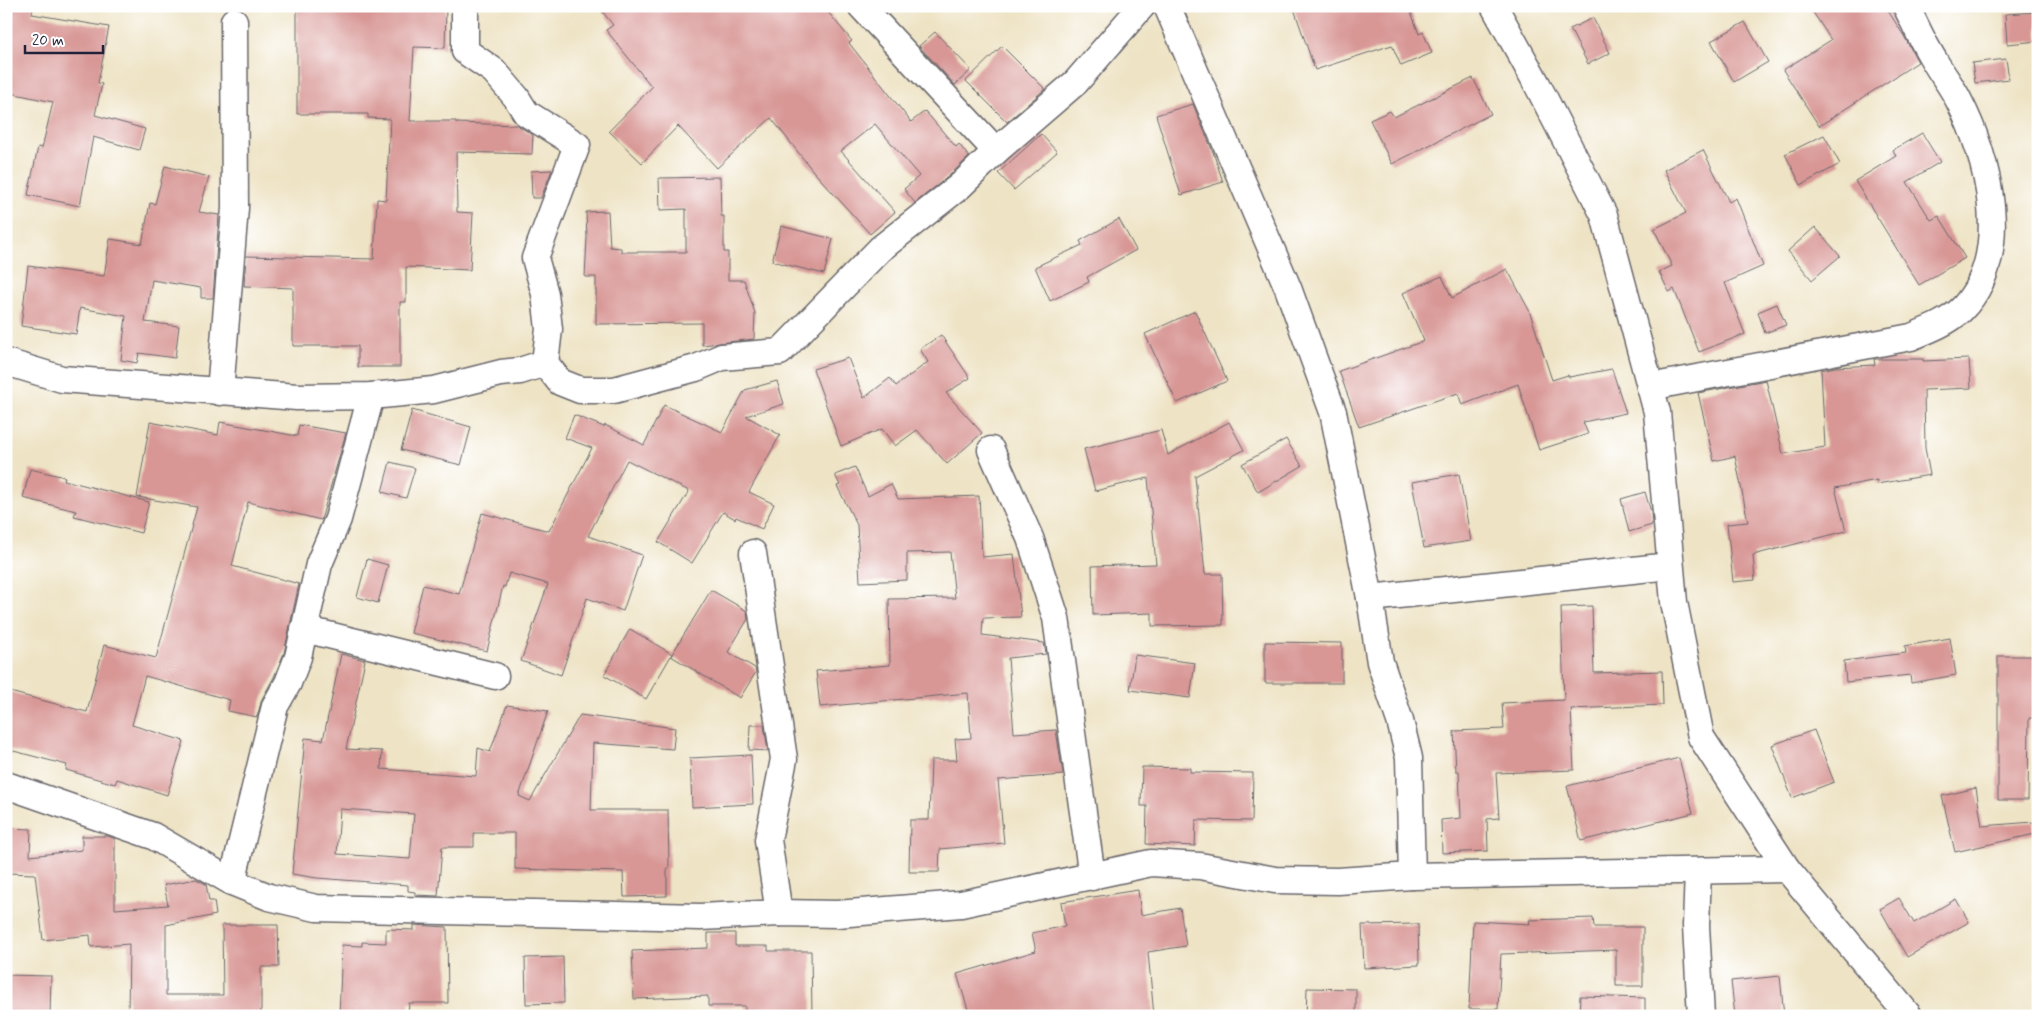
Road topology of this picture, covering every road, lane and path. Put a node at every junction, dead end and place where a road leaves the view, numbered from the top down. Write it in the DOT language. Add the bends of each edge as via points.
graph roads {
  1 [pos="465,6"];
  2 [pos="861,6"];
  3 [pos="1142,6"];
  4 [pos="1167,6"];
  5 [pos="1494,6"];
  6 [pos="1906,6"];
  7 [pos="234,21"];
  8 [pos="996,152"];
  9 [pos="6,362"];
  10 [pos="545,363"];
  11 [pos="1650,387"];
  12 [pos="220,392"];
  13 [pos="371,396"];
  14 [pos="991,450"];
  15 [pos="752,553"];
  16 [pos="1670,566"];
  17 [pos="1370,598"];
  18 [pos="304,629"];
  19 [pos="496,676"];
  20 [pos="6,785"];
  21 [pos="1787,869"];
  22 [pos="1698,870"];
  23 [pos="1412,876"];
  24 [pos="1092,877"];
  25 [pos="232,882"];
  26 [pos="779,913"];
  27 [pos="1701,1016"];
  28 [pos="1909,1016"];
  1 -- 10 [label="street" via="465,51 494,71 526,113 577,145 535,258 545,294 548,329"];
  2 -- 8 [label="street"];
  3 -- 8 [label="street" via="1076,82"];
  4 -- 17 [label="street" via="1288,288 1333,412"];
  5 -- 11 [label="street" via="1604,215"];
  6 -- 11 [label="street" via="1958,99 1985,173 1992,207 1992,234 1988,260 1977,287 1960,310 1934,328 1911,336"];
  7 -- 12 [label="street" via="235,208"];
  8 -- 10 [label="street" via="960,186 880,248 780,352 722,357 696,368 614,390 580,390 560,382"];
  9 -- 12 [label="street" via="62,379"];
  10 -- 13 [label="street" via="434,390"];
  11 -- 16 [label="street" via="1657,412"];
  12 -- 13 [label="street" via="297,397"];
  13 -- 18 [label="street" via="338,519 319,564"];
  14 -- 24 [label="street" via="1030,538 1056,618"];
  15 -- 26 [label="street" via="784,759 768,840"];
  16 -- 17 [label="street"];
  16 -- 21 [label="street" via="1674,602 1702,737"];
  17 -- 23 [label="street" via="1380,662 1409,758"];
  18 -- 19 [label="street"];
  18 -- 25 [label="street" via="298,658 275,706"];
  20 -- 25 [label="street" via="153,836"];
  21 -- 22 [label="street"];
  21 -- 28 [label="street"];
  22 -- 23 [label="street"];
  22 -- 27 [label="street" via="1696,926"];
  23 -- 24 [label="street" via="1338,881 1275,880 1200,866 1151,863"];
  24 -- 26 [label="street" via="961,904 837,914"];
  25 -- 26 [label="street" via="269,897 316,908 700,917"];
}
